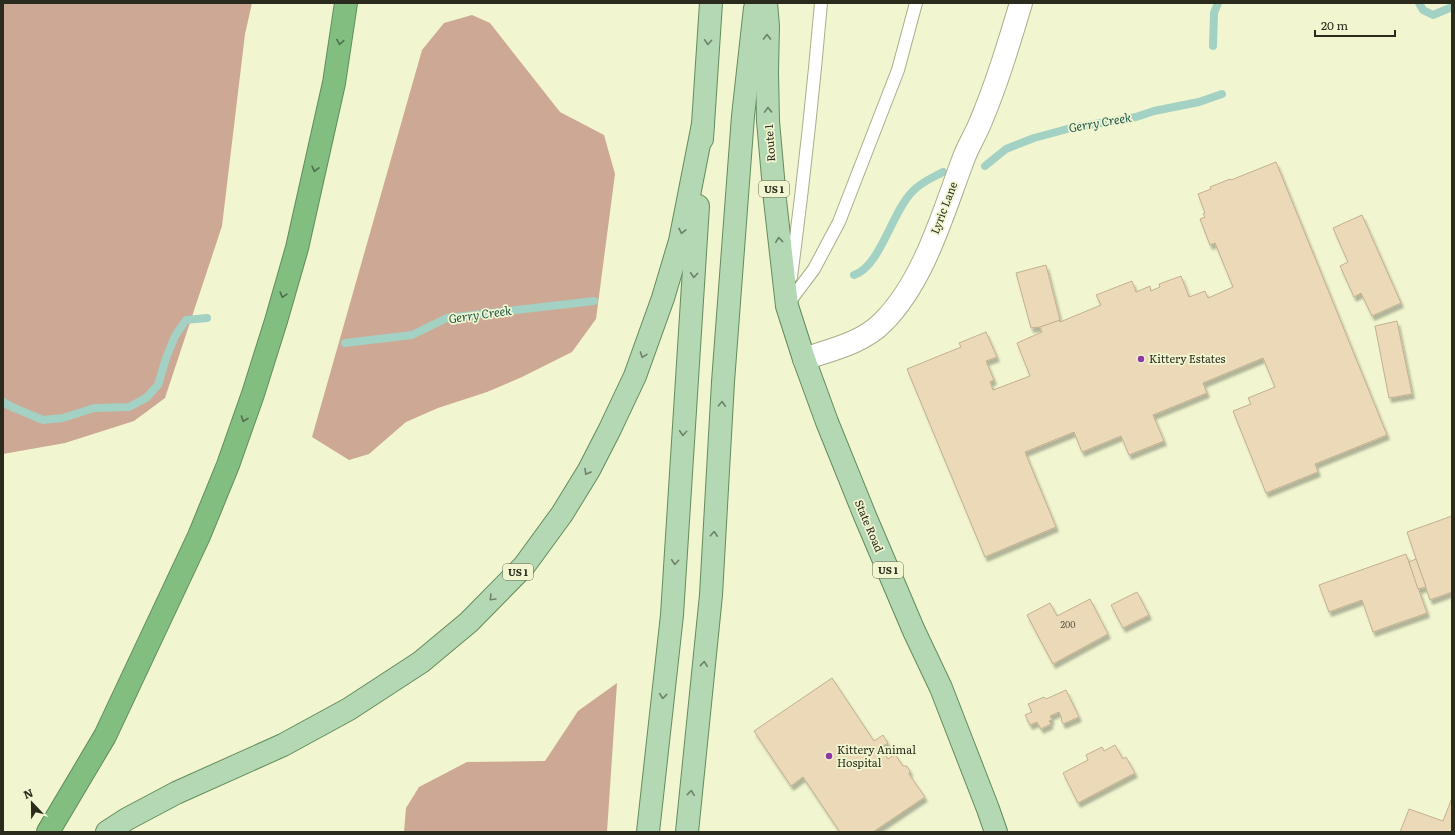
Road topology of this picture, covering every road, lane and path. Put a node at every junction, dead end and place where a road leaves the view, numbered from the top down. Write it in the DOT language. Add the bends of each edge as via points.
graph roads {
  1 [pos="346,3"];
  2 [pos="711,3"];
  3 [pos="755,3"];
  4 [pos="766,3"];
  5 [pos="821,3"];
  6 [pos="916,3"];
  7 [pos="1021,3"];
  8 [pos="703,124"];
  9 [pos="787,306"];
  10 [pos="804,359"];
  11 [pos="48,832"];
  12 [pos="107,832"];
  13 [pos="648,832"];
  14 [pos="687,832"];
  15 [pos="996,832"];
  1 -- 11 [label="highway, one-way" via="334,83 297,248 276,322 238,437 199,536 105,736"];
  2 -- 8 [label="main road, US 1, one-way"];
  14 -- 3 [label="main road, one-way" via="711,595 741,140"];
  9 -- 4 [label="main road, Route 1 / US 1, one-way" via="774,200 768,121"];
  5 -- 9 [label="lane" via="800,209"];
  6 -- 9 [label="lane" via="898,70 839,222 814,269"];
  7 -- 10 [label="street, Lyric Lane" via="982,120 964,157 916,276 899,303 872,332"];
  8 -- 12 [label="main road, US 1, one-way" via="680,241 635,376 589,470 562,514 524,566 469,622 421,662 349,709 283,745 176,793"];
  8 -- 13 [label="main road, one-way" via="672,615"];
  9 -- 10 [label="main road, State Road / US 1"];
  10 -- 15 [label="main road, State Road / US 1" via="865,516 941,688"];
}
